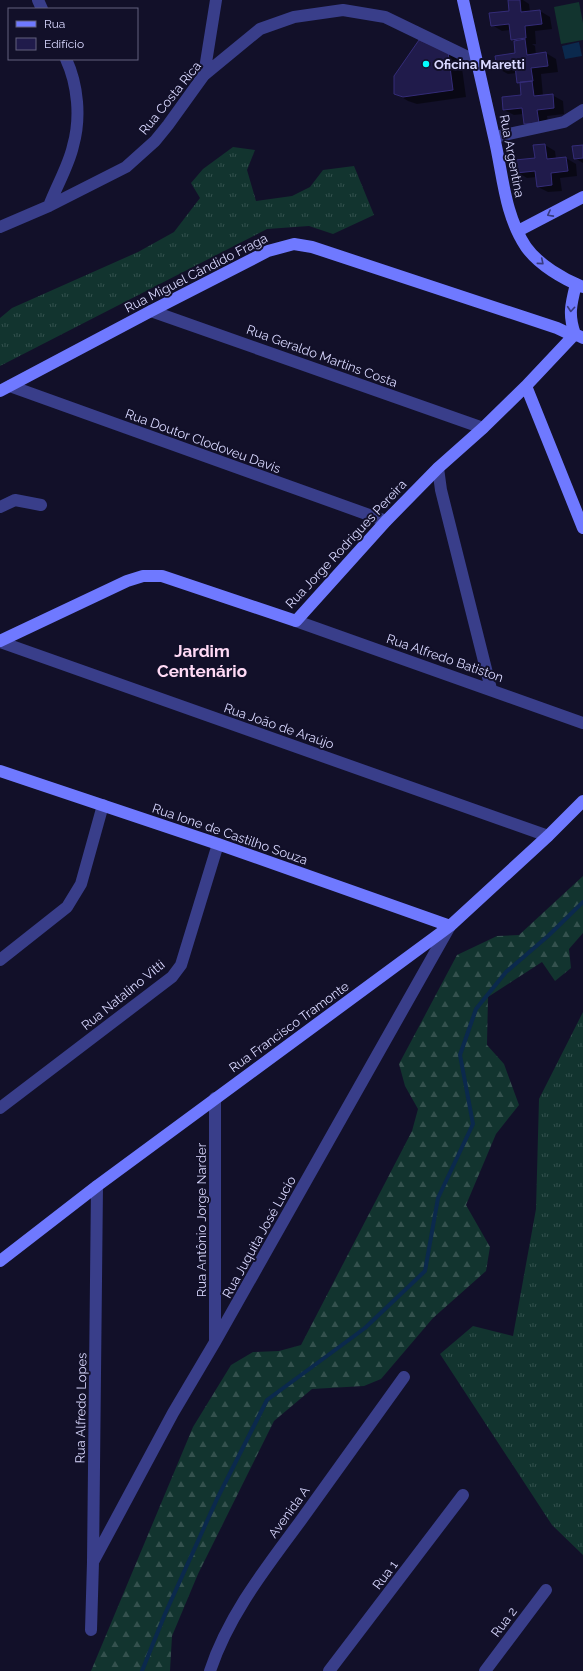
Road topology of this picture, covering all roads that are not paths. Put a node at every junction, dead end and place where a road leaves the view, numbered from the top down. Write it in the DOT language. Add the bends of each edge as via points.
graph roads {
  1 [pos="216,0"];
  2 [pos="463,0"];
  3 [pos="66,60"];
  4 [pos="476,61"];
  5 [pos="204,75"];
  6 [pos="583,110"];
  7 [pos="494,137"];
  8 [pos="583,197"];
  9 [pos="48,206"];
  10 [pos="0,227"];
  11 [pos="518,231"];
  12 [pos="580,285"];
  13 [pos="151,311"];
  14 [pos="577,336"];
  15 [pos="526,386"];
  16 [pos="5,389"];
  17 [pos="483,428"];
  18 [pos="438,468"];
  19 [pos="41,505"];
  20 [pos="0,507"];
  21 [pos="386,521"];
  22 [pos="583,528"];
  23 [pos="296,621"];
  24 [pos="0,641"];
  25 [pos="491,689"];
  26 [pos="583,723"];
  27 [pos="0,770"];
  28 [pos="583,801"];
  29 [pos="104,805"];
  30 [pos="548,836"];
  31 [pos="218,844"];
  32 [pos="450,926"];
  33 [pos="0,960"];
  34 [pos="215,1098"];
  35 [pos="0,1108"];
  36 [pos="97,1186"];
  37 [pos="0,1261"];
  38 [pos="215,1342"];
  39 [pos="404,1377"];
  40 [pos="463,1495"];
  41 [pos="93,1562"];
  42 [pos="546,1590"];
  43 [pos="91,1630"];
  44 [pos="210,1671"];
  45 [pos="329,1671"];
  46 [pos="485,1671"];
  1 -- 5 [label="street"];
  2 -- 4 [label="street, Rua Argentina"];
  3 -- 9 [label="street" via="73,75 78,113 73,146"];
  4 -- 5 [label="street, Rua Costa Rica" via="385,17 343,10 294,17 260,29"];
  4 -- 7 [label="street, Rua Argentina"];
  5 -- 9 [label="street, Rua Costa Rica" via="168,125 126,167"];
  6 -- 7 [label="street" via="564,122"];
  7 -- 11 [label="street, Rua Argentina" via="508,207"];
  8 -- 11 [label="street, one-way"];
  9 -- 10 [label="street, Rua Costa Rica"];
  11 -- 12 [label="street, Rua Argentina, one-way" via="536,258 561,276"];
  12 -- 14 [label="street, one-way" via="570,309 570,321"];
  13 -- 14 [label="street, Rua Miguel Cândido Fraga" via="268,251 286,245 304,245"];
  13 -- 16 [label="street, Rua Miguel Cândido Fraga"];
  13 -- 17 [label="street, Rua Geraldo Martins Costa"];
  14 -- 15 [label="street, Rua Jorge Rodrigues Pereira"];
  15 -- 17 [label="street, Rua Jorge Rodrigues Pereira"];
  15 -- 22 [label="street"];
  16 -- 21 [label="street, Rua Doutor Clodoveu Davis"];
  17 -- 18 [label="street, Rua Jorge Rodrigues Pereira"];
  18 -- 21 [label="street, Rua Jorge Rodrigues Pereira"];
  18 -- 25 [label="street" via="441,490"];
  19 -- 20 [label="street" via="15,500"];
  21 -- 23 [label="street, Rua Jorge Rodrigues Pereira"];
  23 -- 24 [label="street, Rua Jorge Rodrigues Pereira" via="162,576 143,576 127,581"];
  23 -- 25 [label="street, Rua Alfredo Batiston"];
  24 -- 30 [label="street, Rua João de Araújo"];
  25 -- 26 [label="street, Rua Alfredo Batiston"];
  27 -- 29 [label="street, Rua Ione de Castilho Souza"];
  28 -- 30 [label="street, Rua Francisco Tramonte"];
  29 -- 31 [label="street, Rua Ione de Castilho Souza"];
  29 -- 33 [label="street" via="81,884 67,907"];
  30 -- 32 [label="street, Rua Francisco Tramonte"];
  31 -- 32 [label="street, Rua Ione de Castilho Souza"];
  31 -- 35 [label="street, Rua Natalino Vitti" via="181,965 172,977"];
  32 -- 34 [label="street, Rua Francisco Tramonte"];
  32 -- 38 [label="street, Rua Juquita José Lucio"];
  34 -- 36 [label="street, Rua Francisco Tramonte"];
  34 -- 38 [label="street, Rua Antônio Jorge Narder"];
  36 -- 37 [label="street, Rua Francisco Tramonte"];
  36 -- 41 [label="street, Rua Alfredo Lopes"];
  38 -- 41 [label="street, Rua Juquita José Lucio" via="173,1413"];
  39 -- 44 [label="street, Avenida A" via="266,1568 236,1614 216,1653"];
  40 -- 45 [label="street, Rua 1"];
  41 -- 43 [label="street, Rua Alfredo Lopes"];
  42 -- 46 [label="street, Rua 2"];
}
